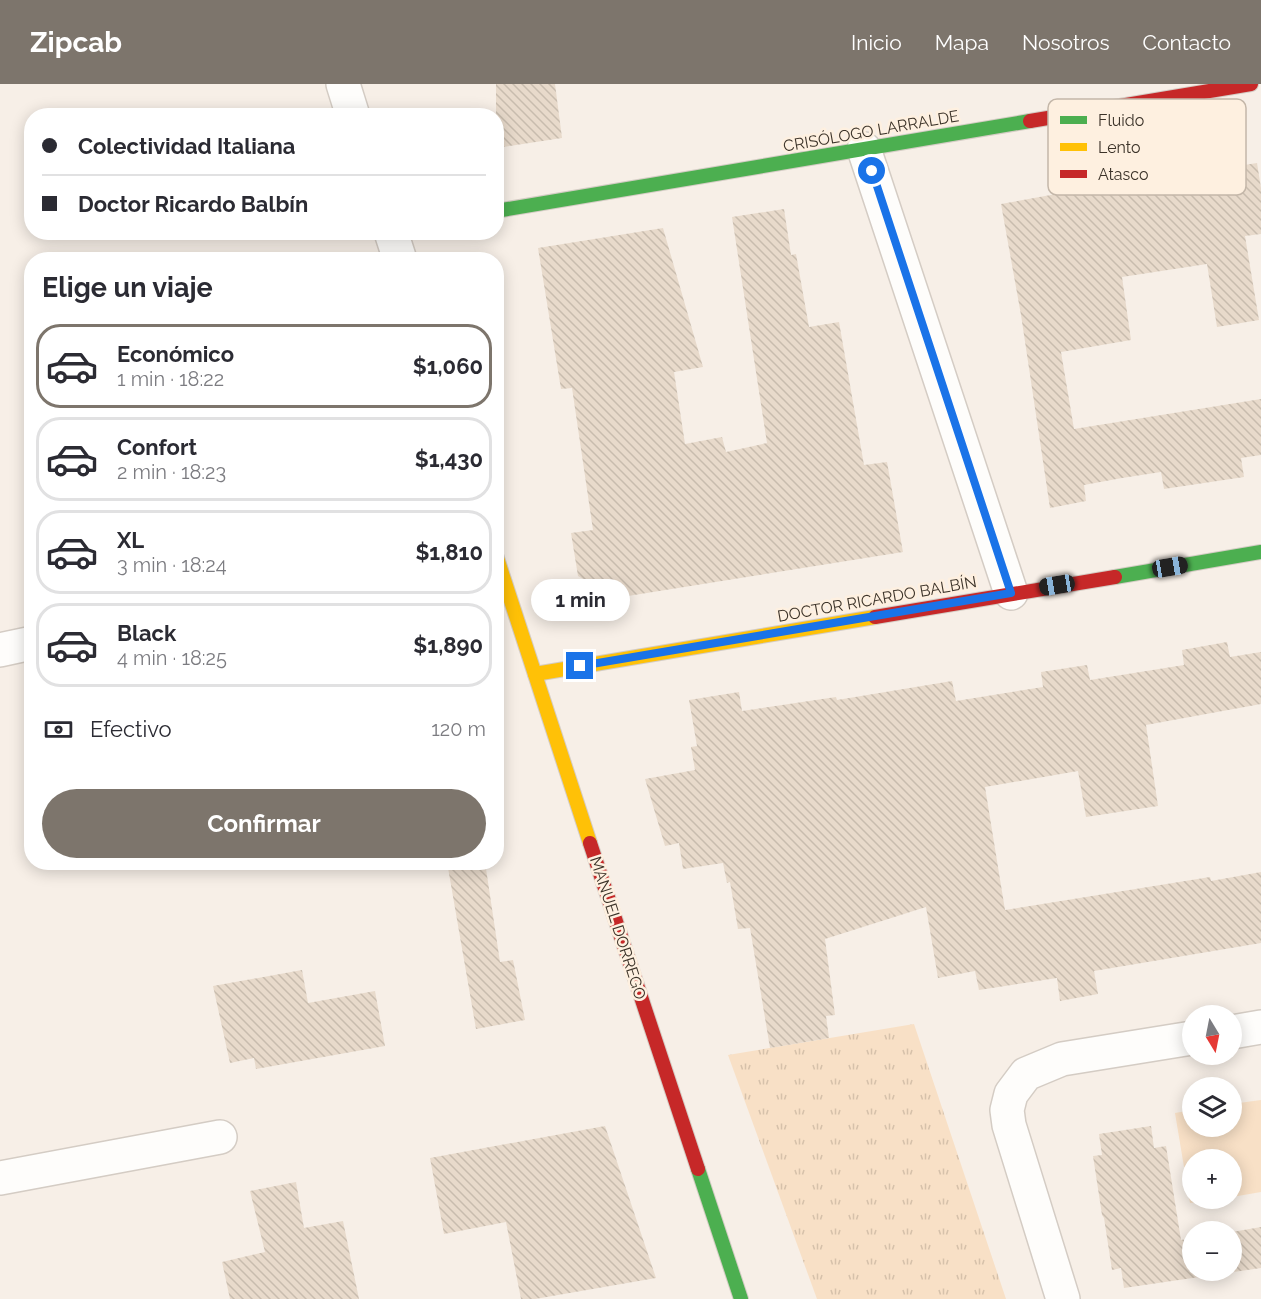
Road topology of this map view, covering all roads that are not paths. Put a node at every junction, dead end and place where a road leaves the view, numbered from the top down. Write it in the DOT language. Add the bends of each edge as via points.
graph roads {
  1 [pos="343,84"];
  2 [pos="1251,84"];
  3 [pos="1162,99"];
  4 [pos="350,108"];
  5 [pos="1048,118"];
  6 [pos="864,149"];
  7 [pos="504,210"];
  8 [pos="1261,552"];
  9 [pos="504,579"];
  10 [pos="1011,593"];
  11 [pos="24,645"];
  12 [pos="0,650"];
  13 [pos="535,674"];
  14 [pos="1261,1027"];
  15 [pos="1242,1030"];
  16 [pos="1182,1040"];
  17 [pos="220,1137"];
  18 [pos="0,1178"];
  19 [pos="741,1299"];
  20 [pos="1063,1299"];
  1 -- 4 [label="street"];
  2 -- 3 [label="street, CRISÓLOGO LARRALDE"];
  5 -- 6 [label="street, CRISÓLOGO LARRALDE"];
  6 -- 7 [label="street, CRISÓLOGO LARRALDE"];
  6 -- 10 [label="street"];
  8 -- 10 [label="street, DOCTOR RICARDO BALBÍN"];
  9 -- 13 [label="street, MANUEL DORREGO"];
  10 -- 13 [label="street, DOCTOR RICARDO BALBÍN"];
  11 -- 12 [label="street"];
  13 -- 19 [label="street, MANUEL DORREGO"];
  14 -- 15 [label="street"];
  16 -- 20 [label="street" via="1062,1059 1026,1074 1011,1094 1009,1125"];
  17 -- 18 [label="street"];
}
